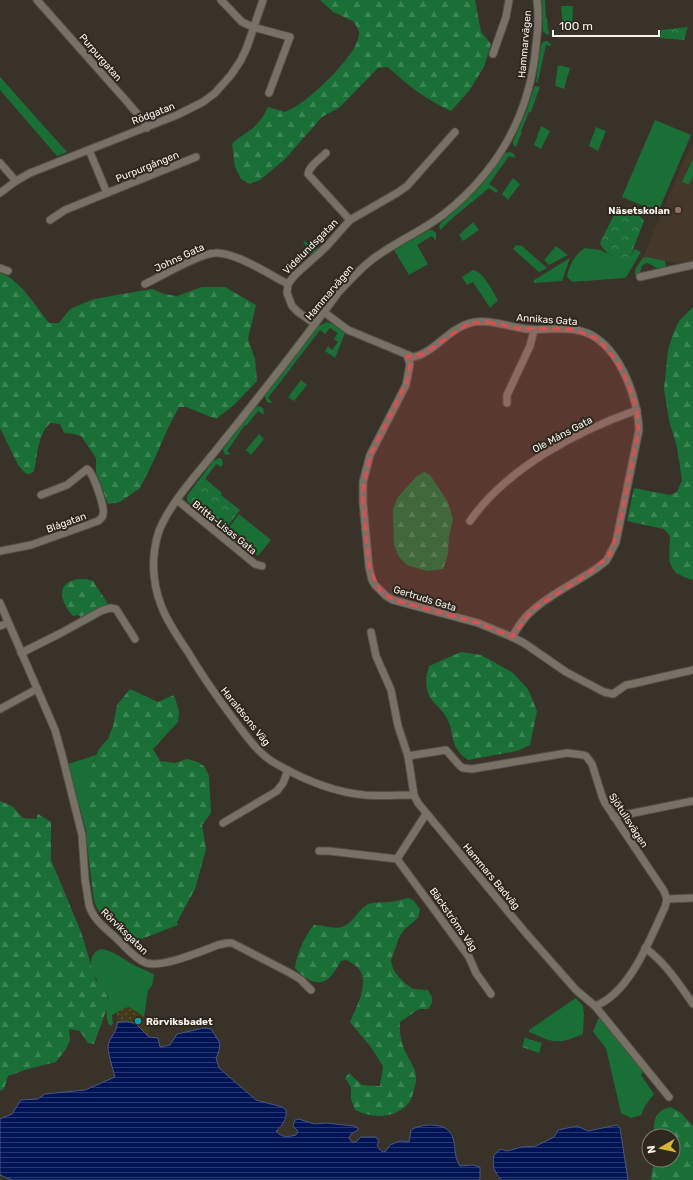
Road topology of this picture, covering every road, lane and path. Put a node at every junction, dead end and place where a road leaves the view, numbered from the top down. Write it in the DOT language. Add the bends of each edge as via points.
graph roads {
  1 [pos="37,0"];
  2 [pos="221,0"];
  3 [pos="263,0"];
  4 [pos="509,0"];
  5 [pos="537,0"];
  6 [pos="253,27"];
  7 [pos="493,54"];
  8 [pos="269,94"];
  9 [pos="147,128"];
  10 [pos="455,132"];
  11 [pos="89,150"];
  12 [pos="326,153"];
  13 [pos="196,157"];
  14 [pos="0,163"];
  15 [pos="16,181"];
  16 [pos="0,193"];
  17 [pos="107,193"];
  18 [pos="50,220"];
  19 [pos="350,220"];
  20 [pos="693,265"];
  21 [pos="0,268"];
  22 [pos="8,271"];
  23 [pos="640,277"];
  24 [pos="145,284"];
  25 [pos="288,284"];
  26 [pos="324,312"];
  27 [pos="315,324"];
  28 [pos="534,330"];
  29 [pos="407,356"];
  30 [pos="507,403"];
  31 [pos="637,410"];
  32 [pos="41,495"];
  33 [pos="177,500"];
  34 [pos="470,521"];
  35 [pos="156,547"];
  36 [pos="0,551"];
  37 [pos="262,566"];
  38 [pos="0,603"];
  39 [pos="8,623"];
  40 [pos="0,626"];
  41 [pos="372,632"];
  42 [pos="512,637"];
  43 [pos="135,639"];
  44 [pos="21,653"];
  45 [pos="693,670"];
  46 [pos="37,689"];
  47 [pos="0,709"];
  48 [pos="408,756"];
  49 [pos="288,770"];
  50 [pos="414,795"];
  51 [pos="693,801"];
  52 [pos="426,814"];
  53 [pos="614,817"];
  54 [pos="223,823"];
  55 [pos="319,852"];
  56 [pos="397,859"];
  57 [pos="693,898"];
  58 [pos="667,899"];
  59 [pos="645,948"];
  60 [pos="311,990"];
  61 [pos="491,994"];
  62 [pos="693,1004"];
  63 [pos="595,1006"];
  64 [pos="669,1097"];
  1 -- 9 [label="street, Purpurgatan"];
  2 -- 6 [label="street" via="242,22"];
  3 -- 6 [label="street, Rödgatan"];
  4 -- 7 [label="street"];
  5 -- 26 [label="street, Hammarvägen" via="537,36 531,83 516,126 506,144 489,168 445,214 396,243 363,267"];
  6 -- 8 [label="street" via="290,37"];
  6 -- 9 [label="street, Rödgatan" via="241,60 215,93 188,110"];
  9 -- 11 [label="street, Rödgatan"];
  10 -- 19 [label="street, Videlundsgatan" via="408,186"];
  11 -- 15 [label="street, Rödgatan"];
  11 -- 17 [label="street, Purpurgången"];
  12 -- 19 [label="street, Videlundsgatan" via="308,174"];
  13 -- 17 [label="street, Purpurgången"];
  14 -- 15 [label="street"];
  15 -- 16 [label="street, Rödgatan"];
  17 -- 18 [label="street, Purpurgången" via="65,210"];
  19 -- 25 [label="street, Videlundsgatan"];
  20 -- 23 [label="street"];
  21 -- 22 [label="street"];
  24 -- 25 [label="street, Johns Gata" via="200,257 216,252 229,254"];
  25 -- 27 [label="street, Videlundsgatan" via="287,293 292,306"];
  26 -- 27 [label="street, Hammarvägen"];
  26 -- 29 [label="street" via="348,330"];
  27 -- 33 [label="street, Hammarvägen"];
  28 -- 29 [label="street, Annikas Gata" via="488,322 469,323 423,354"];
  28 -- 30 [label="street" via="530,346 507,395"];
  28 -- 31 [label="street, Annikas Gata" via="572,329 598,339 619,365 630,387"];
  29 -- 42 [label="street, Gertruds Gata" via="410,364 406,385 370,455 363,482 363,510 372,579 380,590 393,600 478,623"];
  31 -- 34 [label="street, Ole Måns Gata" via="586,432 537,458 486,500"];
  31 -- 42 [label="street, Annikas Gata" via="638,440 613,550 598,568 533,609"];
  32 -- 36 [label="street, Blågatan" via="67,485 87,469 93,476 103,515 98,521 31,545"];
  33 -- 35 [label="street, Hammarvägen" via="163,522"];
  33 -- 37 [label="street, Britta-Lisas Gata" via="255,564"];
  35 -- 49 [label="street, Haraldsons Väg" via="155,582 161,606 169,622 210,687 247,736 266,756"];
  38 -- 39 [label="street, Rörviksgatan"];
  39 -- 40 [label="street"];
  39 -- 44 [label="street, Rörviksgatan"];
  41 -- 48 [label="street, Hammars Badväg" via="376,656 391,690 398,726"];
  42 -- 45 [label="street, Gertruds Gata" via="566,672 609,694 626,685"];
  43 -- 44 [label="street" via="116,609 110,608"];
  44 -- 46 [label="street, Rörviksgatan"];
  46 -- 47 [label="street"];
  46 -- 60 [label="street, Rörviksgatan" via="55,730 62,756 81,831 89,905 98,922 135,956 148,964 160,964 232,943 290,973"];
  48 -- 50 [label="street, Hammars Badväg"];
  48 -- 53 [label="street, Sjötullsvägen" via="446,750 460,766 472,769 567,753 583,755 592,764 602,796"];
  49 -- 50 [label="street, Haraldsons Väg" via="326,786 353,793"];
  49 -- 54 [label="street" via="277,791"];
  50 -- 52 [label="street, Hammars Badväg"];
  51 -- 53 [label="street"];
  52 -- 56 [label="street"];
  52 -- 63 [label="street, Hammars Badväg" via="576,990"];
  53 -- 58 [label="street, Sjötullsvägen"];
  55 -- 56 [label="street"];
  56 -- 61 [label="street, Bäckströms Väg" via="469,956 476,973"];
  57 -- 58 [label="street"];
  58 -- 59 [label="street"];
  59 -- 62 [label="street" via="664,965"];
  59 -- 63 [label="street" via="617,990"];
  63 -- 64 [label="street, Hammars Badväg"];
}
